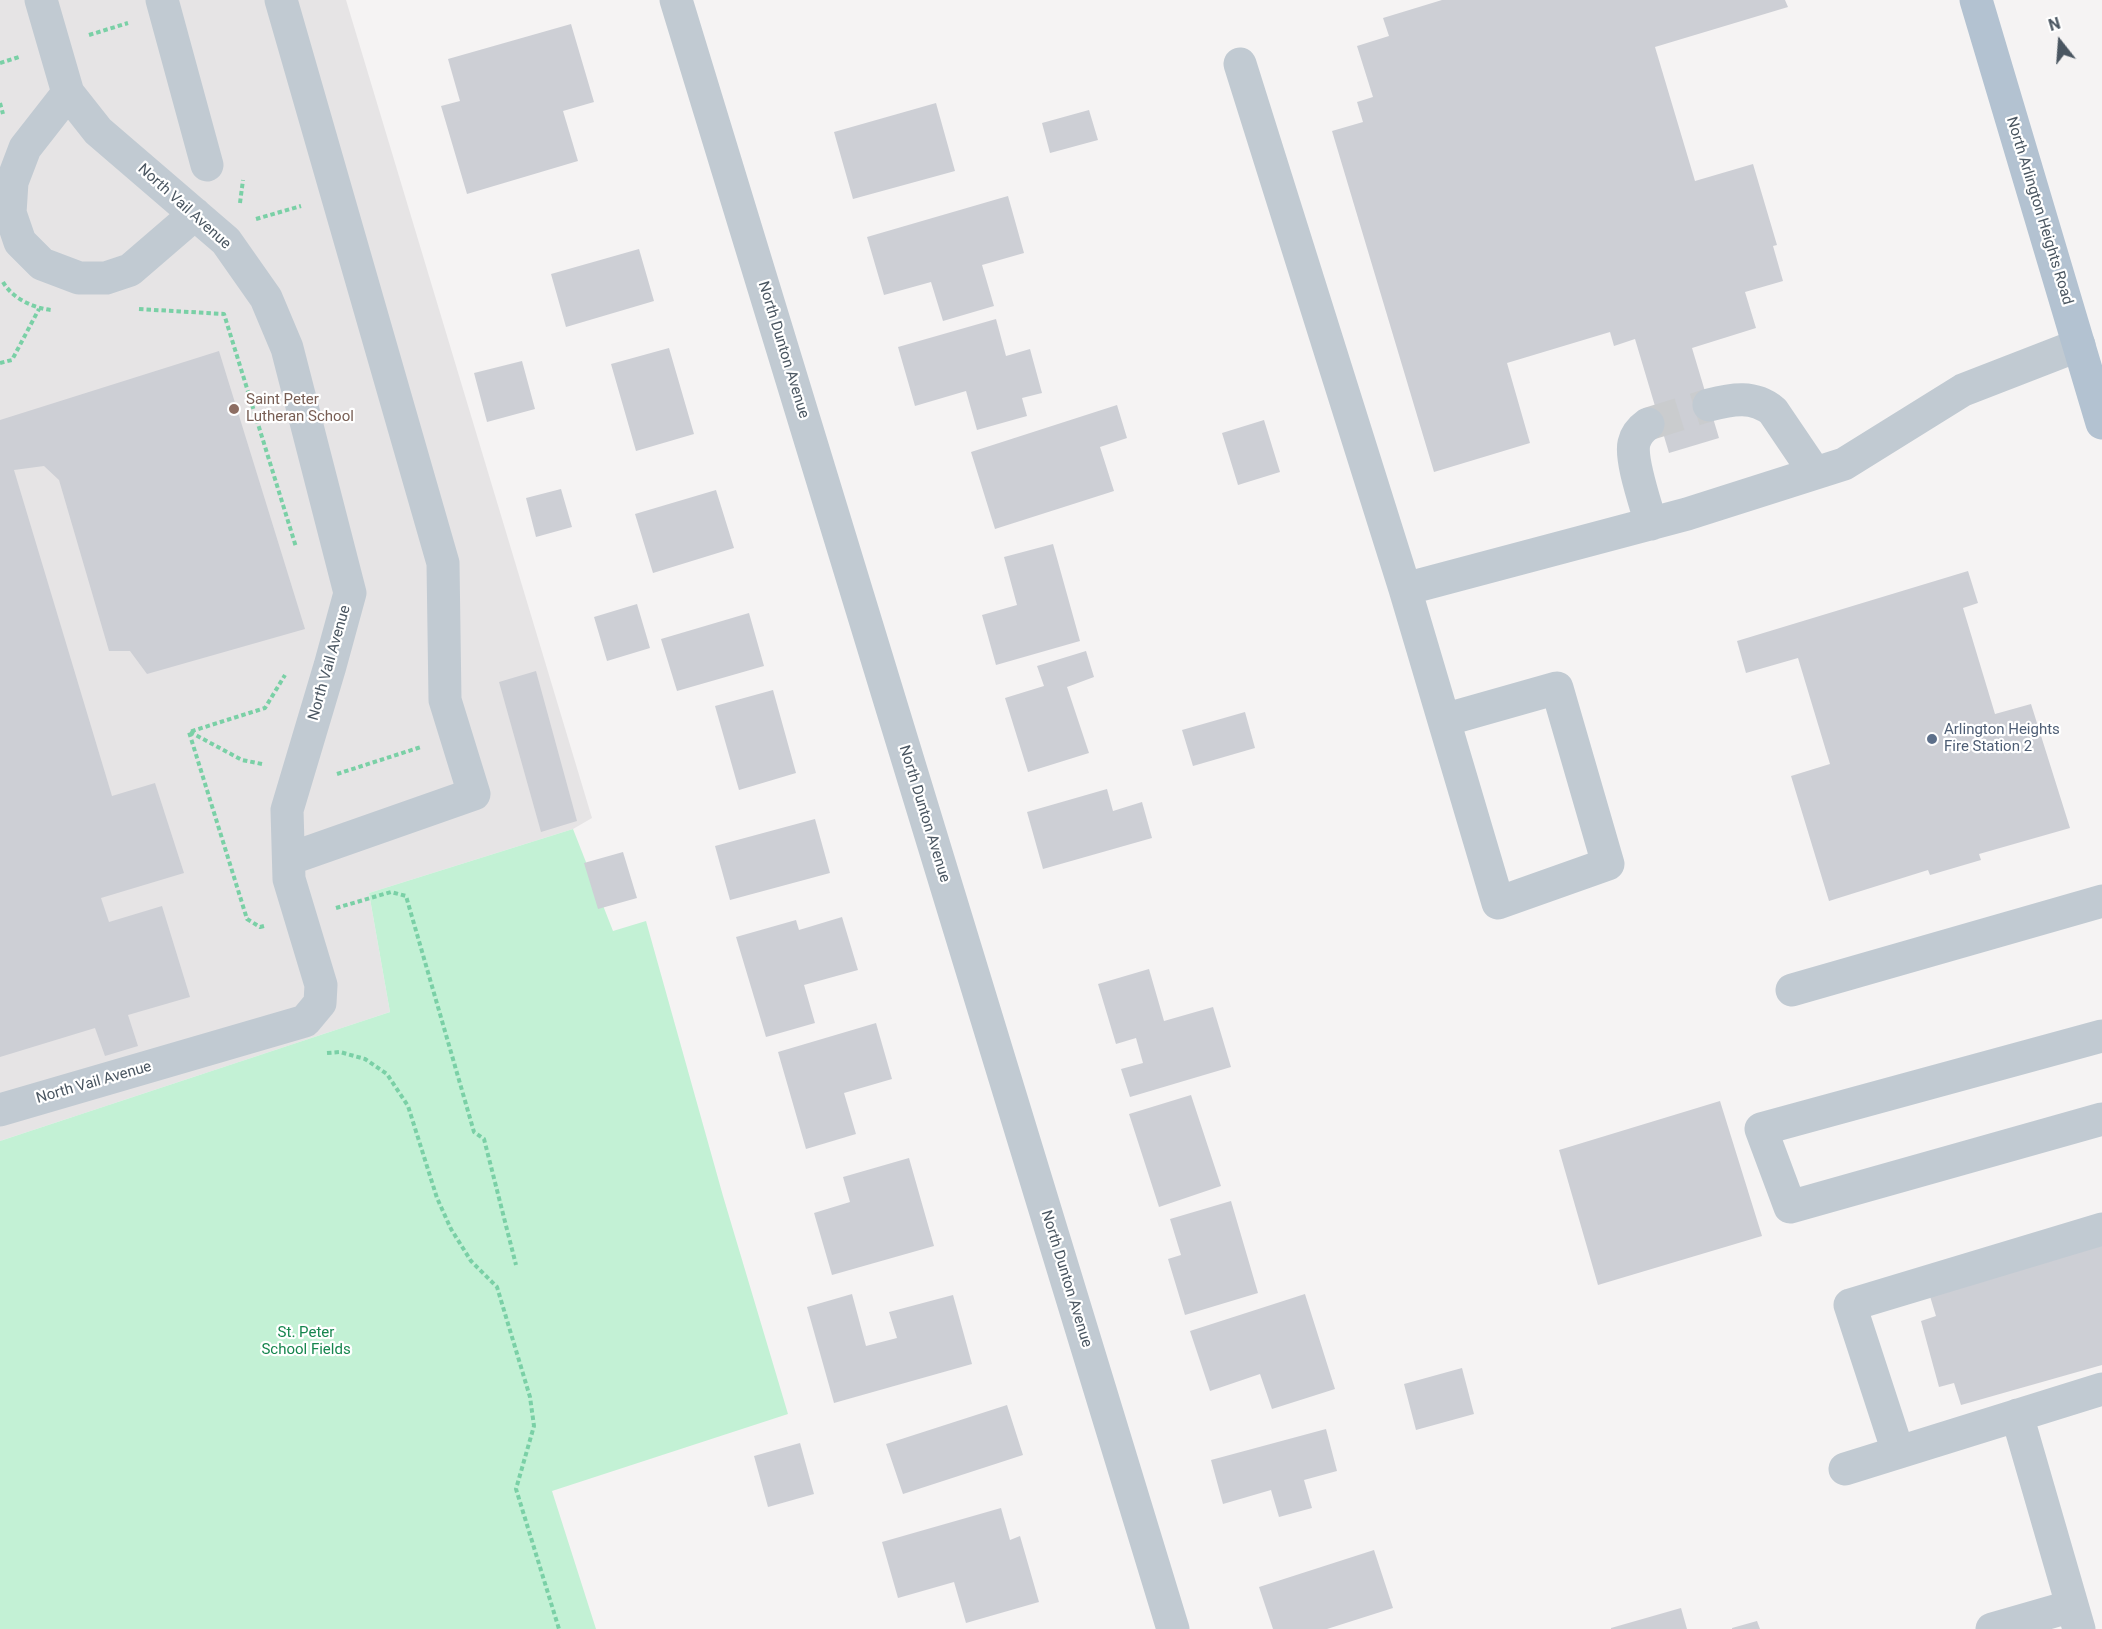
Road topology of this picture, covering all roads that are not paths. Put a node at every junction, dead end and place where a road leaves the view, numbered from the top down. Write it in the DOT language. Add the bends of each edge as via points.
graph roads {
  1 [pos="41,0"];
  2 [pos="162,0"];
  3 [pos="281,0"];
  4 [pos="676,0"];
  5 [pos="1976,0"];
  6 [pos="1240,64"];
  7 [pos="68,93"];
  8 [pos="207,165"];
  9 [pos="195,214"];
  10 [pos="2079,345"];
  11 [pos="1709,405"];
  12 [pos="2102,423"];
  13 [pos="1648,424"];
  14 [pos="1815,474"];
  15 [pos="1651,524"];
  16 [pos="1405,589"];
  17 [pos="1444,720"];
  18 [pos="289,859"];
  19 [pos="2102,901"];
  20 [pos="1792,990"];
  21 [pos="2102,1036"];
  22 [pos="0,1110"];
  23 [pos="2102,1119"];
  24 [pos="2102,1229"];
  25 [pos="2102,1389"];
  26 [pos="2016,1415"];
  27 [pos="1898,1452"];
  28 [pos="1845,1469"];
  29 [pos="2075,1618"];
  30 [pos="1173,1629"];
  31 [pos="1992,1629"];
  1 -- 7 [label="street, North Vail Avenue"];
  2 -- 8 [label="street"];
  3 -- 18 [label="street" via="443,563 445,700 474,794"];
  4 -- 30 [label="street, North Dunton Avenue"];
  5 -- 10 [label="main road, North Arlington Heights Road"];
  6 -- 16 [label="street"];
  7 -- 9 [label="street, North Vail Avenue" via="98,130"];
  7 -- 9 [label="street" via="25,148 12,182 10,213 20,242 42,264 79,278 106,279 130,270"];
  9 -- 18 [label="street, North Vail Avenue" via="226,241 266,298 287,348 350,593 287,810"];
  10 -- 12 [label="main road, North Arlington Heights Road"];
  10 -- 14 [label="street" via="1963,390 1844,464"];
  11 -- 14 [label="street" via="1749,399 1764,403"];
  13 -- 15 [label="street" via="1638,432 1633,445"];
  14 -- 15 [label="street"];
  15 -- 16 [label="street"];
  16 -- 17 [label="street"];
  17 -- 17 [label="street" via="1498,903 1608,864 1557,688"];
  18 -- 22 [label="street, North Vail Avenue" via="289,879 321,986 320,1004 304,1021"];
  19 -- 20 [label="street"];
  21 -- 23 [label="street" via="1761,1129 1790,1207"];
  24 -- 27 [label="street" via="1850,1305"];
  25 -- 26 [label="street"];
  26 -- 27 [label="street"];
  26 -- 29 [label="street"];
  27 -- 28 [label="street"];
  29 -- 31 [label="street"];
}
